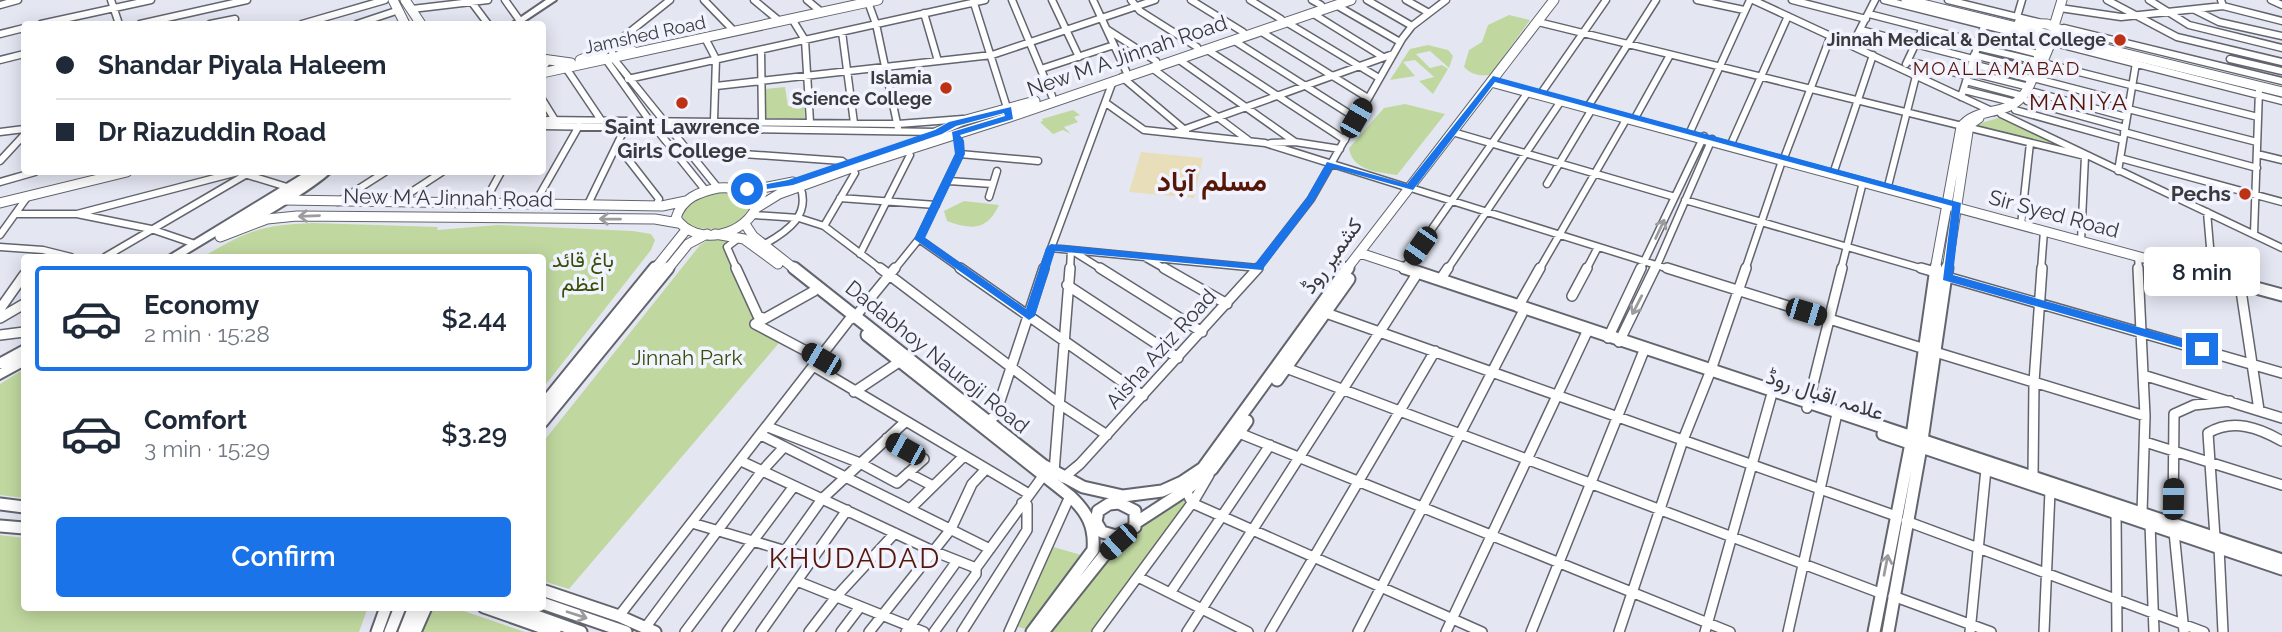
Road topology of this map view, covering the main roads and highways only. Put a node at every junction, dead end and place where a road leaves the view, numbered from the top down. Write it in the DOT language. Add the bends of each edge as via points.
graph roads {
  1 [pos="393,0"];
  2 [pos="405,0"];
  3 [pos="552,0"];
  4 [pos="559,0"];
  5 [pos="878,0"];
  6 [pos="1351,0"];
  7 [pos="1556,0"];
  8 [pos="1906,0"];
  9 [pos="1926,0"];
  10 [pos="863,1"];
  11 [pos="1945,1"];
  12 [pos="1336,2"];
  13 [pos="2059,3"];
  14 [pos="1283,20"];
  15 [pos="404,21"];
  16 [pos="419,21"];
  17 [pos="522,21"];
  18 [pos="522,21"];
  19 [pos="2019,23"];
  20 [pos="2051,25"];
  21 [pos="733,30"];
  22 [pos="2078,40"];
  23 [pos="1201,48"];
  24 [pos="610,52"];
  25 [pos="2130,53"];
  26 [pos="546,61"];
  27 [pos="1154,64"];
  28 [pos="567,66"];
  29 [pos="2036,69"];
  30 [pos="546,70"];
  31 [pos="1124,74"];
  32 [pos="1494,81"];
  33 [pos="2282,90"];
  34 [pos="1548,95"];
  35 [pos="1590,107"];
  36 [pos="1009,113"];
  37 [pos="1631,118"];
  38 [pos="1708,139"];
  39 [pos="1783,159"];
  40 [pos="1799,163"];
  41 [pos="849,166"];
  42 [pos="105,175"];
  43 [pos="114,175"];
  44 [pos="308,175"];
  45 [pos="322,175"];
  46 [pos="1876,184"];
  47 [pos="737,188"];
  48 [pos="781,189"];
  49 [pos="1412,189"];
  50 [pos="284,200"];
  51 [pos="686,201"];
  52 [pos="0,202"];
  53 [pos="1952,204"];
  54 [pos="753,215"];
  55 [pos="247,218"];
  56 [pos="267,219"];
  57 [pos="2021,224"];
  58 [pos="682,227"];
  59 [pos="711,234"];
  60 [pos="220,237"];
  61 [pos="2081,240"];
  62 [pos="178,254"];
  63 [pos="193,254"];
  64 [pos="1361,256"];
  65 [pos="1403,270"];
  66 [pos="2213,275"];
  67 [pos="2282,294"];
  68 [pos="1520,310"];
  69 [pos="852,318"];
  70 [pos="1613,340"];
  71 [pos="21,351"];
  72 [pos="21,362"];
  73 [pos="0,364"];
  74 [pos="575,367"];
  75 [pos="1709,373"];
  76 [pos="0,375"];
  77 [pos="546,396"];
  78 [pos="1807,405"];
  79 [pos="546,413"];
  80 [pos="546,414"];
  81 [pos="1917,441"];
  82 [pos="1054,475"];
  83 [pos="1122,500"];
  84 [pos="0,504"];
  85 [pos="21,506"];
  86 [pos="1901,519"];
  87 [pos="1093,523"];
  88 [pos="0,526"];
  89 [pos="1133,527"];
  90 [pos="2174,528"];
  91 [pos="21,529"];
  92 [pos="2217,542"];
  93 [pos="2282,560"];
  94 [pos="2282,569"];
  95 [pos="546,591"];
  96 [pos="546,604"];
  97 [pos="385,611"];
  98 [pos="398,611"];
  99 [pos="412,611"];
  100 [pos="423,611"];
  101 [pos="495,611"];
  102 [pos="522,611"];
  103 [pos="650,630"];
  104 [pos="377,632"];
  105 [pos="390,632"];
  106 [pos="404,632"];
  107 [pos="415,632"];
  108 [pos="555,632"];
  109 [pos="581,632"];
  110 [pos="626,632"];
  111 [pos="1032,632"];
  112 [pos="1043,632"];
  113 [pos="1874,632"];
  114 [pos="1888,632"];
  1 -- 15 [label="main road"];
  2 -- 16 [label="main road"];
  3 -- 17 [label="highway"];
  4 -- 18 [label="highway"];
  5 -- 10 [label="main road, Jamshed Road"];
  6 -- 12 [label="main road, New M A Jinnah Road"];
  7 -- 32 [label="main road, کشمیر روڈ"];
  8 -- 19 [label="main road" via="1985,22"];
  9 -- 11 [label="main road"];
  10 -- 21 [label="main road, Jamshed Road"];
  10 -- 21 [label="main road, Jamshed Road"];
  11 -- 19 [label="main road"];
  12 -- 14 [label="main road, New M A Jinnah Road"];
  12 -- 14 [label="main road, New M A Jinnah Road"];
  13 -- 20 [label="main road"];
  14 -- 23 [label="main road, New M A Jinnah Road"];
  14 -- 23 [label="main road, New M A Jinnah Road"];
  19 -- 20 [label="main road"];
  19 -- 22 [label="main road"];
  19 -- 29 [label="main road"];
  20 -- 22 [label="main road"];
  21 -- 24 [label="main road, Jamshed Road"];
  21 -- 24 [label="main road, Jamshed Road"];
  22 -- 25 [label="main road"];
  22 -- 29 [label="main road"];
  23 -- 27 [label="main road, New M A Jinnah Road"];
  23 -- 27 [label="main road, New M A Jinnah Road"];
  24 -- 28 [label="main road, Jamshed Road"];
  25 -- 33 [label="main road"];
  25 -- 33 [label="main road" via="2259,92"];
  26 -- 28 [label="main road, Jamshed Road"];
  27 -- 31 [label="main road, New M A Jinnah Road"];
  28 -- 30 [label="main road, Jamshed Road"];
  29 -- 53 [label="main road" via="2015,107 1964,128"];
  31 -- 36 [label="main road, New M A Jinnah Road"];
  31 -- 36 [label="main road, New M A Jinnah Road"];
  32 -- 34 [label="main road, Sir Syed Road"];
  32 -- 34 [label="main road, Sir Syed Road"];
  32 -- 49 [label="main road, کشمیر روڈ"];
  32 -- 49 [label="main road, کشمیر روڈ"];
  34 -- 35 [label="main road, Sir Syed Road"];
  34 -- 35 [label="main road, Sir Syed Road"];
  35 -- 37 [label="main road, Sir Syed Road"];
  36 -- 41 [label="main road, New M A Jinnah Road"];
  36 -- 41 [label="main road, New M A Jinnah Road" via="972,118"];
  37 -- 38 [label="main road, Sir Syed Road"];
  37 -- 38 [label="main road, Sir Syed Road"];
  38 -- 39 [label="main road, Sir Syed Road"];
  38 -- 39 [label="main road, Sir Syed Road"];
  39 -- 40 [label="main road, Sir Syed Road"];
  40 -- 46 [label="main road, Sir Syed Road"];
  40 -- 46 [label="main road, Sir Syed Road"];
  41 -- 48 [label="main road, New M A Jinnah Road"];
  41 -- 48 [label="main road, New M A Jinnah Road"];
  42 -- 52 [label="main road"];
  43 -- 52 [label="main road"];
  44 -- 55 [label="highway"];
  45 -- 50 [label="highway"];
  46 -- 53 [label="main road, Sir Syed Road"];
  46 -- 53 [label="main road, Sir Syed Road"];
  47 -- 48 [label="main road, New M A Jinnah Road"];
  47 -- 51 [label="main road, New M A Jinnah Road" via="706,191"];
  47 -- 54 [label="main road, Dadabhoy Nauroji Road" via="753,195"];
  48 -- 54 [label="main road, New M A Jinnah Road"];
  49 -- 64 [label="main road, کشمیر روڈ"];
  50 -- 51 [label="main road, New M A Jinnah Road" via="656,206"];
  50 -- 55 [label="highway"];
  51 -- 58 [label="main road" via="677,212"];
  53 -- 57 [label="main road, Sir Syed Road"];
  53 -- 81 [label="main road"];
  54 -- 59 [label="main road, New M A Jinnah Road"];
  54 -- 69 [label="main road, Dadabhoy Nauroji Road" via="753,236"];
  55 -- 56 [label="main road"];
  55 -- 60 [label="highway"];
  55 -- 62 [label="highway"];
  58 -- 56 [label="main road, New M A Jinnah Road, one-way" via="656,219"];
  56 -- 60 [label="main road, New M A Jinnah Road"];
  57 -- 61 [label="main road, Sir Syed Road"];
  57 -- 61 [label="main road, Sir Syed Road"];
  58 -- 59 [label="main road, New M A Jinnah Road"];
  58 -- 74 [label="main road"];
  59 -- 69 [label="main road, New M A Jinnah Road" via="740,237"];
  59 -- 80 [label="main road" via="688,244"];
  60 -- 63 [label="highway"];
  61 -- 66 [label="main road, Sir Syed Road"];
  61 -- 66 [label="main road, Sir Syed Road"];
  64 -- 65 [label="main road, علامہ اقبال روڈ"];
  64 -- 83 [label="main road, کشمیر روڈ" via="1203,468 1171,488"];
  64 -- 89 [label="main road, کشمیر روڈ" via="1326,313 1212,469"];
  65 -- 68 [label="main road, علامہ اقبال روڈ"];
  65 -- 68 [label="main road, علامہ اقبال روڈ"];
  66 -- 67 [label="main road, Sir Syed Road"];
  66 -- 67 [label="main road, Sir Syed Road"];
  68 -- 70 [label="main road, علامہ اقبال روڈ"];
  68 -- 70 [label="main road, علامہ اقبال روڈ"];
  69 -- 82 [label="main road, Dadabhoy Nauroji Road"];
  69 -- 82 [label="main road" via="899,362"];
  70 -- 75 [label="main road, علامہ اقبال روڈ"];
  70 -- 75 [label="main road, علامہ اقبال روڈ"];
  71 -- 73 [label="highway"];
  72 -- 76 [label="highway"];
  74 -- 77 [label="main road"];
  74 -- 79 [label="main road"];
  75 -- 78 [label="main road, علامہ اقبال روڈ"];
  75 -- 78 [label="main road, علامہ اقبال روڈ" via="1771,397"];
  78 -- 81 [label="main road, علامہ اقبال روڈ"];
  78 -- 81 [label="main road, علامہ اقبال روڈ"];
  81 -- 86 [label="main road"];
  81 -- 90 [label="main road, علامہ اقبال روڈ" via="2142,513"];
  81 -- 90 [label="main road, علامہ اقبال روڈ" via="2050,491"];
  82 -- 83 [label="main road, Dadabhoy Nauroji Road"];
  82 -- 87 [label="main road"];
  83 -- 87 [label="main road" via="1103,506"];
  83 -- 89 [label="main road" via="1135,511"];
  84 -- 85 [label="main road"];
  113 -- 86 [label="main road, one-way"];
  86 -- 114 [label="main road"];
  87 -- 89 [label="main road" via="1116,536"];
  87 -- 111 [label="main road" via="1088,557"];
  88 -- 91 [label="main road"];
  89 -- 112 [label="main road, کشمیر روڈ" via="1106,553"];
  90 -- 92 [label="main road, علامہ اقبال روڈ"];
  92 -- 93 [label="main road, علامہ اقبال روڈ"];
  92 -- 94 [label="main road, علامہ اقبال روڈ"];
  95 -- 103 [label="main road"];
  96 -- 110 [label="main road, one-way"];
  97 -- 104 [label="main road"];
  98 -- 105 [label="main road"];
  99 -- 106 [label="main road"];
  100 -- 107 [label="main road"];
  101 -- 108 [label="main road"];
  102 -- 109 [label="main road"];
}
